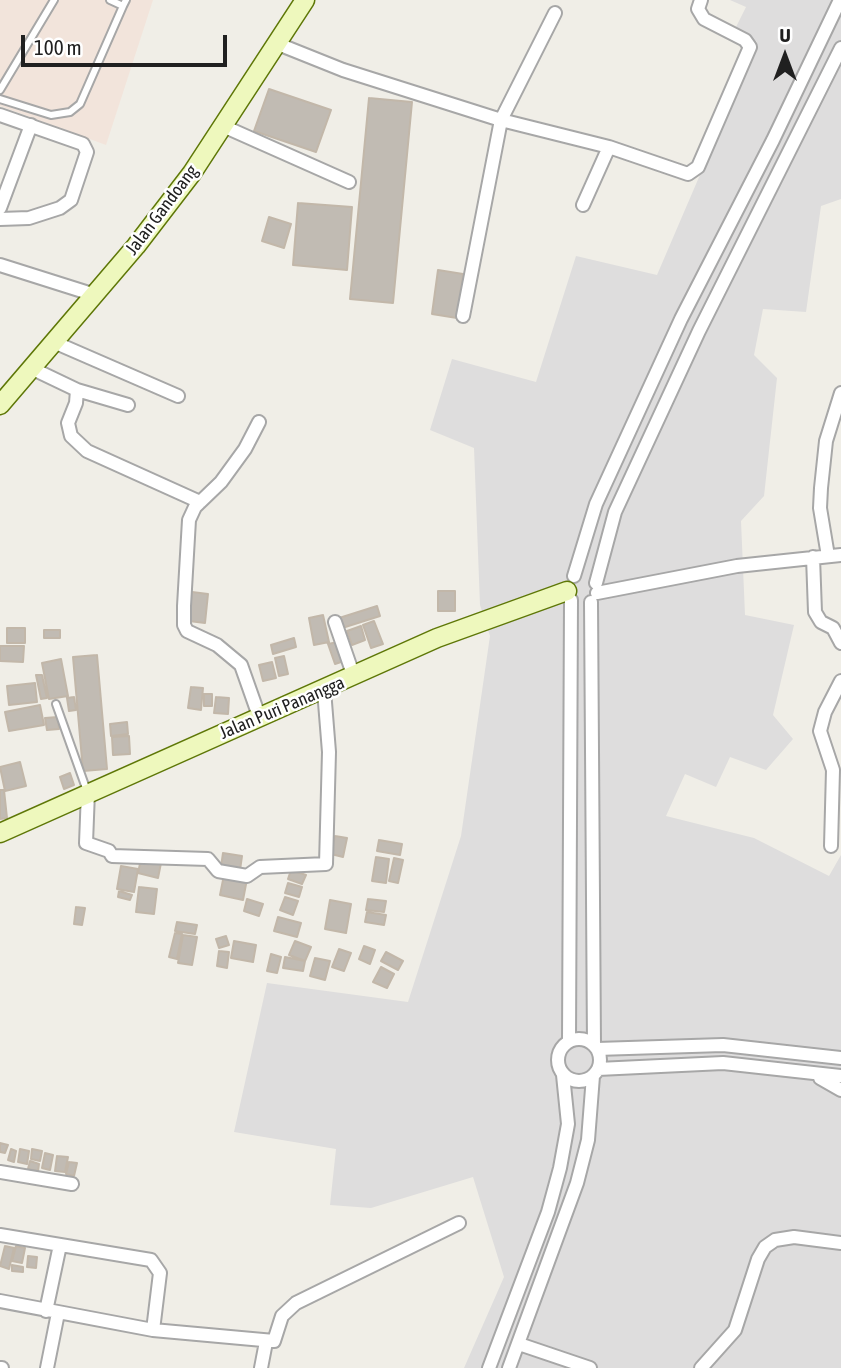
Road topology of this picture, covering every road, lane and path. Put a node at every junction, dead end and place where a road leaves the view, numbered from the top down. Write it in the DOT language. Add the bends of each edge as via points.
graph roads {
  1 [pos="54,0"];
  2 [pos="110,0"];
  3 [pos="305,0"];
  4 [pos="701,0"];
  5 [pos="840,0"];
  6 [pos="124,3"];
  7 [pos="555,13"];
  8 [pos="278,44"];
  9 [pos="841,48"];
  10 [pos="0,90"];
  11 [pos="0,99"];
  12 [pos="0,115"];
  13 [pos="501,120"];
  14 [pos="31,125"];
  15 [pos="223,126"];
  16 [pos="773,140"];
  17 [pos="610,147"];
  18 [pos="789,148"];
  19 [pos="349,182"];
  20 [pos="583,205"];
  21 [pos="0,208"];
  22 [pos="0,219"];
  23 [pos="0,265"];
  24 [pos="94,295"];
  25 [pos="463,316"];
  26 [pos="681,319"];
  27 [pos="699,331"];
  28 [pos="56,343"];
  29 [pos="32,368"];
  30 [pos="77,390"];
  31 [pos="841,393"];
  32 [pos="178,396"];
  33 [pos="0,405"];
  34 [pos="128,405"];
  35 [pos="259,422"];
  36 [pos="200,502"];
  37 [pos="834,555"];
  38 [pos="813,557"];
  39 [pos="571,589"];
  40 [pos="594,592"];
  41 [pos="335,622"];
  42 [pos="841,643"];
  43 [pos="354,677"];
  44 [pos="841,681"];
  45 [pos="324,690"];
  46 [pos="56,704"];
  47 [pos="259,716"];
  48 [pos="88,792"];
  49 [pos="0,833"];
  50 [pos="831,846"];
  51 [pos="569,1041"];
  52 [pos="596,1047"];
  53 [pos="809,1054"];
  54 [pos="841,1058"];
  55 [pos="596,1072"];
  56 [pos="807,1072"];
  57 [pos="563,1075"];
  58 [pos="841,1076"];
  59 [pos="841,1090"];
  60 [pos="0,1171"];
  61 [pos="72,1184"];
  62 [pos="459,1223"];
  63 [pos="0,1236"];
  64 [pos="841,1243"];
  65 [pos="60,1245"];
  66 [pos="0,1301"];
  67 [pos="52,1312"];
  68 [pos="153,1330"];
  69 [pos="267,1342"];
  70 [pos="519,1344"];
  71 [pos="496,1351"];
  72 [pos="511,1363"];
  73 [pos="47,1368"];
  74 [pos="261,1368"];
  75 [pos="489,1368"];
  76 [pos="590,1368"];
  77 [pos="701,1368"];
  1 -- 10 [label="lane"];
  2 -- 6 [label="lane"];
  3 -- 8 [label="street, Jalan Gandoang"];
  4 -- 17 [label="street" via="698,9 704,19 750,47 698,167 688,174"];
  5 -- 16 [label="street"];
  6 -- 11 [label="lane" via="80,104 70,112 51,115"];
  7 -- 13 [label="street"];
  8 -- 13 [label="street" via="343,70"];
  8 -- 15 [label="street, Jalan Gandoang"];
  9 -- 18 [label="street"];
  12 -- 14 [label="street"];
  13 -- 17 [label="street"];
  13 -- 25 [label="street"];
  14 -- 21 [label="street"];
  14 -- 22 [label="street" via="83,144 87,152 77,188 61,208 29,218"];
  15 -- 19 [label="street"];
  15 -- 24 [label="street, Jalan Gandoang" via="170,202"];
  16 -- 18 [label="street"];
  16 -- 26 [label="street"];
  17 -- 20 [label="street"];
  18 -- 27 [label="street"];
  23 -- 24 [label="street"];
  24 -- 28 [label="street, Jalan Gandoang"];
  26 -- 27 [label="street"];
  26 -- 39 [label="street" via="596,504"];
  27 -- 40 [label="street" via="615,512"];
  28 -- 29 [label="street, Jalan Gandoang"];
  28 -- 32 [label="street"];
  29 -- 30 [label="street"];
  29 -- 33 [label="street, Jalan Gandoang"];
  30 -- 34 [label="street"];
  30 -- 36 [label="street" via="68,423 71,436 87,451"];
  31 -- 37 [label="street" via="826,441 820,508"];
  35 -- 36 [label="street" via="220,482"];
  36 -- 47 [label="street" via="187,534 184,625 187,631 232,654 241,665"];
  37 -- 38 [label="street"];
  38 -- 40 [label="street"];
  38 -- 42 [label="street" via="815,612 833,628"];
  39 -- 40 [label="street" via="581,604"];
  39 -- 40 [label="street" via="583,574"];
  39 -- 43 [label="street, Jalan Puri Panangga" via="472,623"];
  39 -- 51 [label="street"];
  40 -- 52 [label="street"];
  41 -- 43 [label="street"];
  43 -- 45 [label="street, Jalan Puri Panangga"];
  44 -- 50 [label="street" via="820,731 833,770"];
  45 -- 47 [label="street, Jalan Puri Panangga"];
  45 -- 48 [label="street" via="329,752 326,864 260,867 247,876 218,871 208,859 112,856 86,843"];
  46 -- 48 [label="lane"];
  47 -- 48 [label="street, Jalan Puri Panangga"];
  48 -- 49 [label="street, Jalan Puri Panangga"];
  51 -- 52 [label="street" via="578,1038"];
  51 -- 57 [label="street" via="558,1055"];
  52 -- 53 [label="street" via="723,1045"];
  52 -- 55 [label="street" via="601,1060"];
  53 -- 54 [label="street"];
  53 -- 56 [label="street"];
  55 -- 56 [label="street" via="723,1063"];
  55 -- 57 [label="street" via="578,1081"];
  55 -- 70 [label="street" via="577,1183"];
  56 -- 58 [label="street"];
  56 -- 59 [label="street"];
  57 -- 71 [label="street" via="568,1124 560,1168"];
  60 -- 61 [label="street"];
  62 -- 69 [label="street" via="296,1303 282,1316 276,1339"];
  63 -- 65 [label="street"];
  64 -- 77 [label="street" via="794,1237 765,1247 735,1330"];
  65 -- 67 [label="street"];
  65 -- 68 [label="street" via="155,1262 160,1273"];
  66 -- 67 [label="street"];
  67 -- 68 [label="street"];
  67 -- 73 [label="street"];
  68 -- 69 [label="street"];
  69 -- 74 [label="street"];
  70 -- 72 [label="street"];
  70 -- 76 [label="street"];
  71 -- 72 [label="street"];
  71 -- 75 [label="street"];
}
